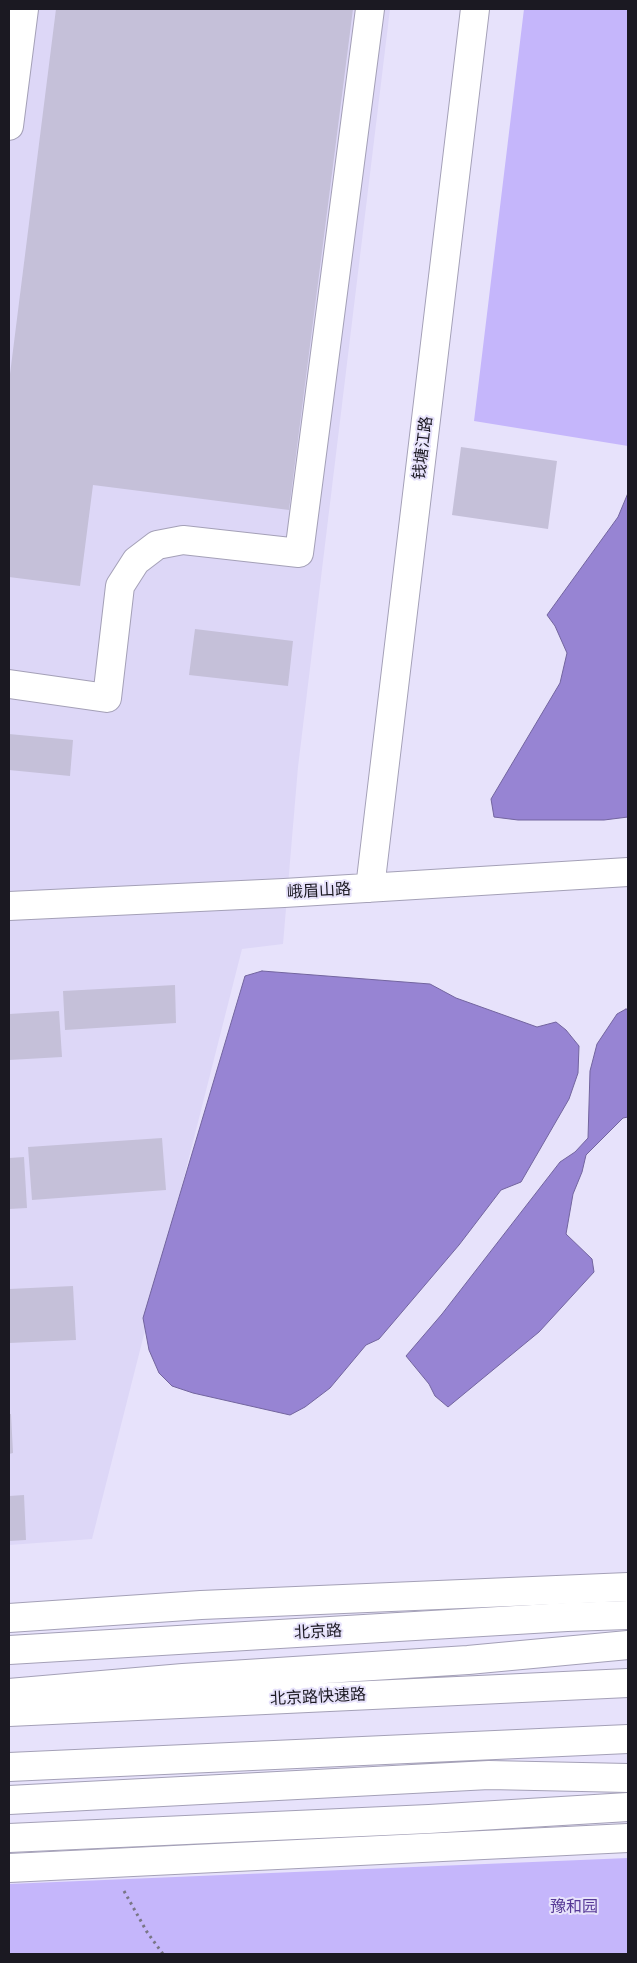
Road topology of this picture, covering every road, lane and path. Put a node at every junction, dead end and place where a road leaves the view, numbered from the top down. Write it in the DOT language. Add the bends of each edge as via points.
graph roads {
  1 [pos="24,9"];
  2 [pos="370,9"];
  3 [pos="475,9"];
  4 [pos="9,126"];
  5 [pos="9,684"];
  6 [pos="628,872"];
  7 [pos="370,888"];
  8 [pos="9,906"];
  9 [pos="628,1587"];
  10 [pos="628,1615"];
  11 [pos="9,1618"];
  12 [pos="628,1645"];
  13 [pos="9,1650"];
  14 [pos="628,1683"];
  15 [pos="9,1694"];
  16 [pos="9,1712"];
  17 [pos="628,1739"];
  18 [pos="9,1767"];
  19 [pos="628,1778"];
  20 [pos="9,1800"];
  21 [pos="628,1808"];
  22 [pos="9,1838"];
  23 [pos="628,1838"];
  24 [pos="109,1863"];
  25 [pos="9,1868"];
  26 [pos="163,1954"];
  1 -- 4 [label="main road"];
  2 -- 5 [label="main road" via="299,553 183,540 157,545 136,561 120,586 106,698"];
  3 -- 7 [label="main road, 钱塘江路"];
  6 -- 7 [label="main road, 峨眉山路"];
  7 -- 8 [label="main road, 峨眉山路"];
  9 -- 11 [label="main road" via="201,1605"];
  10 -- 13 [label="main road, 北京路"];
  12 -- 15 [label="main road"];
  14 -- 16 [label="main road, 北京路快速路"];
  17 -- 18 [label="main road"];
  19 -- 20 [label="main road" via="489,1775"];
  21 -- 22 [label="main road"];
  23 -- 24 [label="main road"];
  24 -- 25 [label="main road"];
  24 -- 26 [label="path" via="147,1932"];
}
